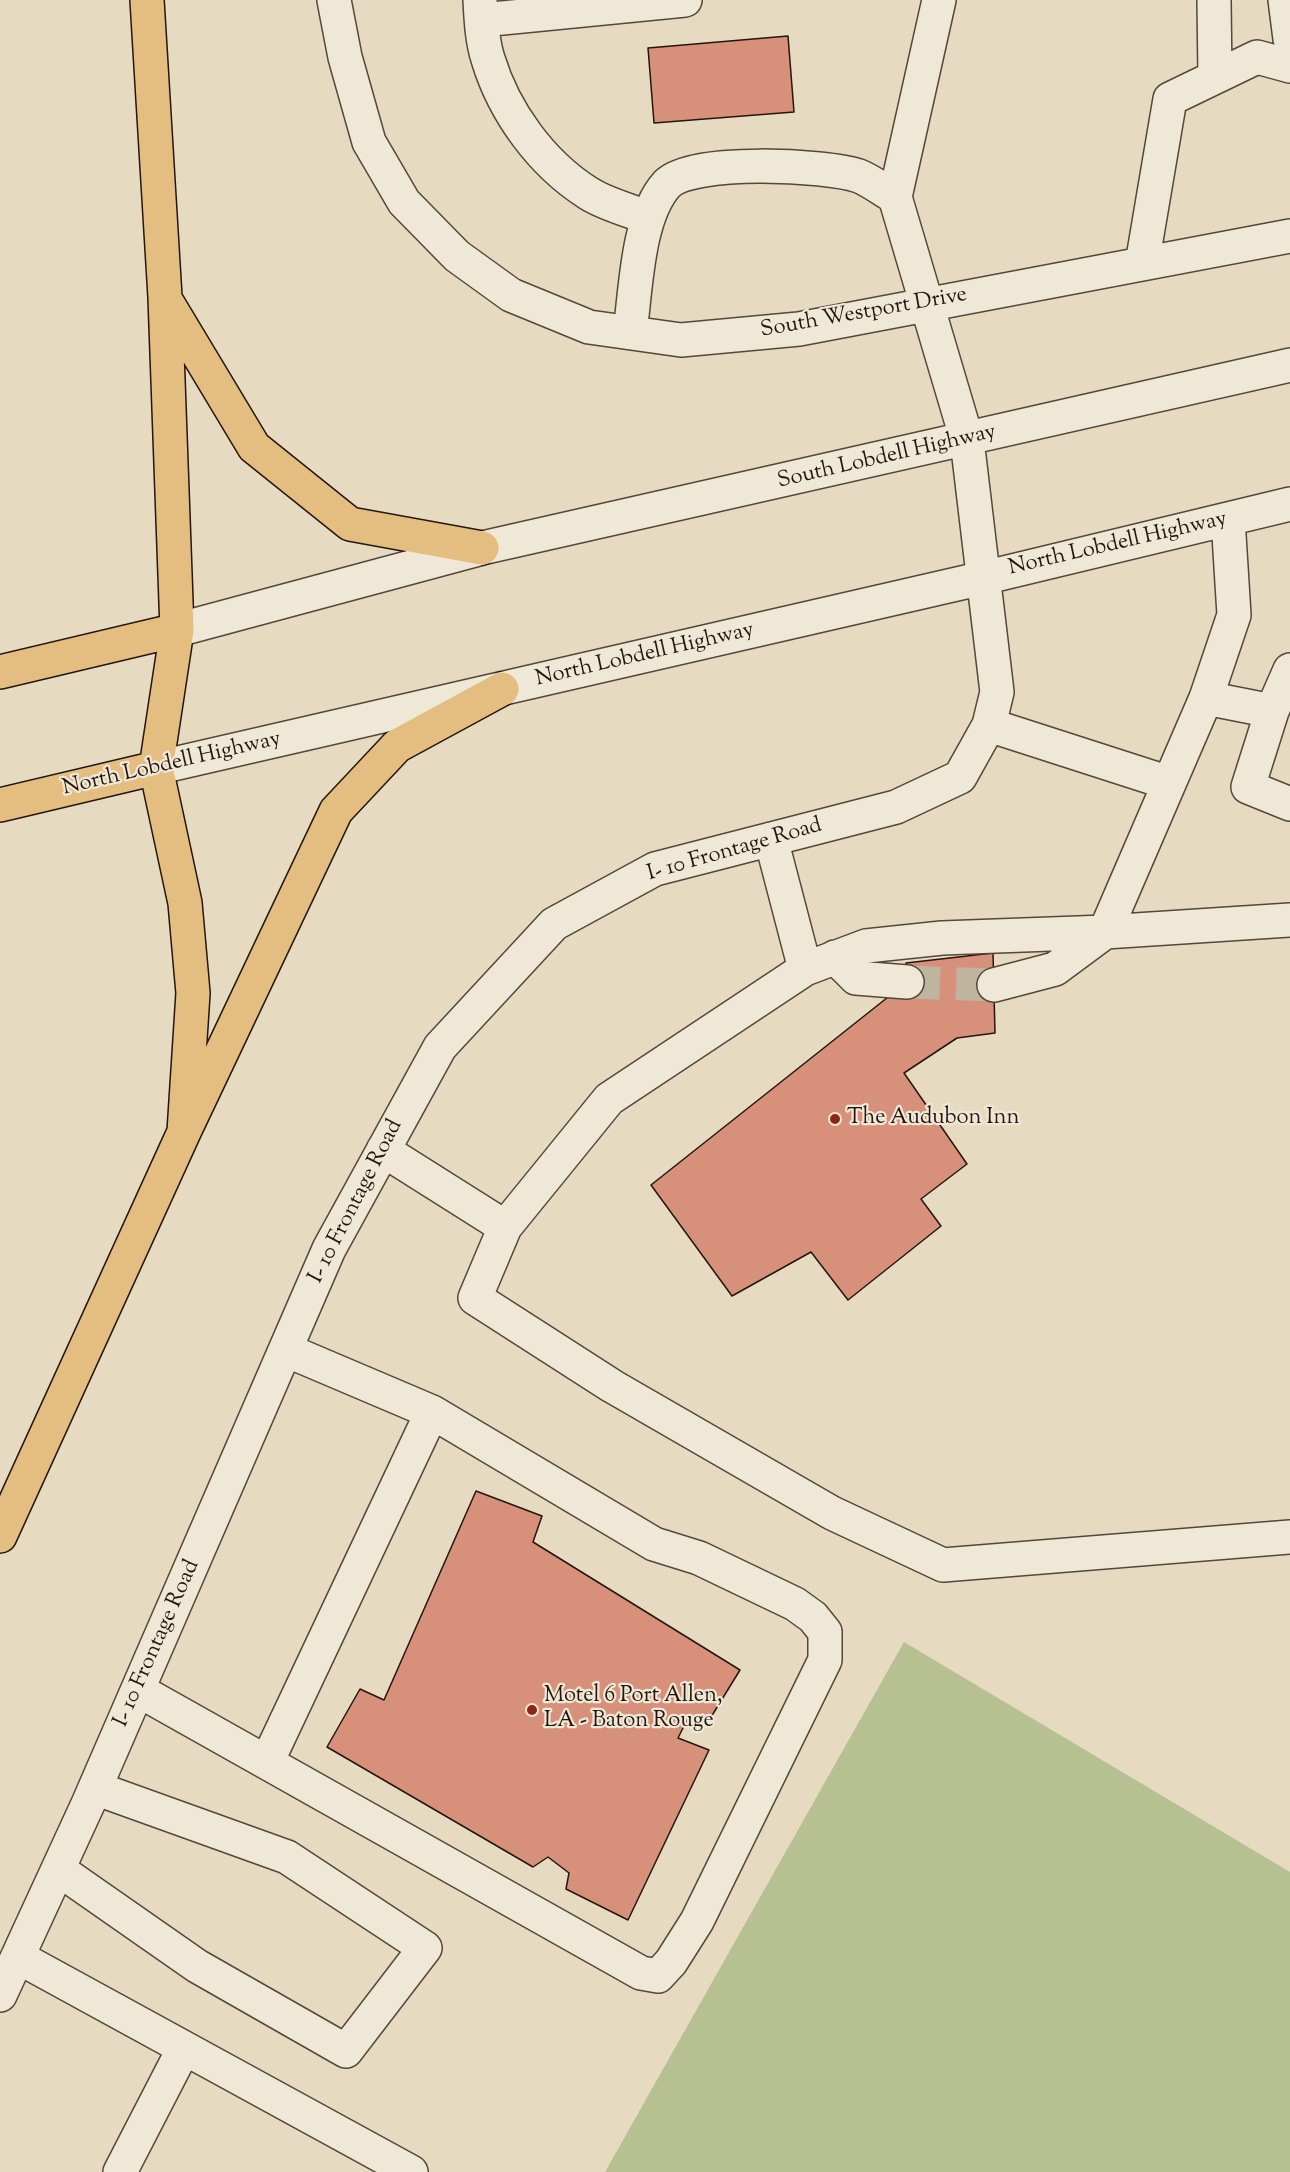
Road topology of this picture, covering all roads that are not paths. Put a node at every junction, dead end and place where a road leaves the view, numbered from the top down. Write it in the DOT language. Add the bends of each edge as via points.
graph roads {
  1 [pos="147,0"];
  2 [pos="334,0"];
  3 [pos="685,0"];
  4 [pos="939,0"];
  5 [pos="1214,0"];
  6 [pos="1285,0"];
  7 [pos="481,10"];
  8 [pos="1290,39"];
  9 [pos="1290,66"];
  10 [pos="1215,78"];
  11 [pos="894,197"];
  12 [pos="647,217"];
  13 [pos="1290,236"];
  14 [pos="1142,264"];
  15 [pos="165,297"];
  16 [pos="926,304"];
  17 [pos="630,332"];
  18 [pos="1290,365"];
  19 [pos="967,440"];
  20 [pos="1290,504"];
  21 [pos="1228,519"];
  22 [pos="482,548"];
  23 [pos="983,578"];
  24 [pos="177,630"];
  25 [pos="1290,670"];
  26 [pos="0,672"];
  27 [pos="502,689"];
  28 [pos="1206,698"];
  29 [pos="1272,711"];
  30 [pos="989,725"];
  31 [pos="156,768"];
  32 [pos="1169,783"];
  33 [pos="1290,804"];
  34 [pos="0,805"];
  35 [pos="771,839"];
  36 [pos="1290,920"];
  37 [pos="1105,932"];
  38 [pos="835,957"];
  39 [pos="805,969"];
  40 [pos="907,982"];
  41 [pos="994,986"];
  42 [pos="183,1132"];
  43 [pos="383,1150"];
  44 [pos="505,1227"];
  45 [pos="286,1350"];
  46 [pos="432,1412"];
  47 [pos="0,1536"];
  48 [pos="1290,1537"];
  49 [pos="138,1690"];
  50 [pos="267,1762"];
  51 [pos="95,1788"];
  52 [pos="58,1869"];
  53 [pos="18,1957"];
  54 [pos="0,1995"];
  55 [pos="184,2048"];
  56 [pos="120,2172"];
  57 [pos="411,2172"];
  1 -- 15 [label="highway"];
  2 -- 17 [label="street, South Westport Drive" via="369,142 404,202 457,256 511,295 589,327"];
  3 -- 7 [label="street"];
  4 -- 11 [label="street"];
  5 -- 10 [label="street"];
  6 -- 8 [label="street"];
  7 -- 12 [label="street" via="488,59 510,110 535,146 560,173 590,194"];
  9 -- 10 [label="street" via="1257,57"];
  10 -- 14 [label="street" via="1170,99"];
  11 -- 12 [label="street" via="860,176 810,167 729,166 694,172 668,183"];
  11 -- 16 [label="street"];
  12 -- 17 [label="street"];
  13 -- 14 [label="street, South Westport Drive"];
  14 -- 16 [label="street, South Westport Drive"];
  15 -- 22 [label="highway" via="254,447 350,524"];
  15 -- 24 [label="highway"];
  16 -- 17 [label="street, South Westport Drive" via="799,329 681,340"];
  16 -- 19 [label="street"];
  18 -- 19 [label="street, South Lobdell Highway"];
  19 -- 22 [label="street, South Lobdell Highway"];
  19 -- 23 [label="street"];
  20 -- 21 [label="street, North Lobdell Highway"];
  21 -- 23 [label="street, North Lobdell Highway"];
  21 -- 28 [label="street" via="1233,615"];
  22 -- 24 [label="street, South Lobdell Highway"];
  23 -- 27 [label="street, North Lobdell Highway"];
  23 -- 30 [label="street, I- 10 Frontage Road" via="997,692"];
  24 -- 26 [label="highway"];
  24 -- 31 [label="highway"];
  25 -- 29 [label="street"];
  27 -- 31 [label="street, North Lobdell Highway"];
  27 -- 42 [label="highway" via="398,746 336,811"];
  28 -- 29 [label="street"];
  28 -- 32 [label="street"];
  29 -- 33 [label="street" via="1248,787"];
  30 -- 32 [label="street"];
  30 -- 35 [label="street, I- 10 Frontage Road" via="960,777 896,807"];
  31 -- 34 [label="highway, North Lobdell Highway"];
  31 -- 42 [label="highway" via="185,903 193,993"];
  32 -- 37 [label="street"];
  35 -- 39 [label="street"];
  35 -- 43 [label="street, I- 10 Frontage Road" via="655,869 554,924 440,1047"];
  36 -- 37 [label="street"];
  37 -- 38 [label="street" via="942,938 866,946"];
  37 -- 41 [label="street" via="1055,969"];
  38 -- 39 [label="street"];
  38 -- 40 [label="street" via="856,978"];
  39 -- 44 [label="street" via="609,1099"];
  42 -- 47 [label="highway"];
  43 -- 44 [label="street"];
  43 -- 45 [label="street, I- 10 Frontage Road" via="329,1249"];
  44 -- 48 [label="street" via="476,1298 612,1386 832,1513 943,1565"];
  45 -- 46 [label="street"];
  45 -- 49 [label="street, I- 10 Frontage Road"];
  46 -- 50 [label="street"];
  46 -- 50 [label="street" via="654,1544 699,1558 795,1604 825,1632 825,1660 697,1921 658,1976 641,1973"];
  49 -- 50 [label="street"];
  49 -- 51 [label="street, I- 10 Frontage Road"];
  51 -- 52 [label="street, I- 10 Frontage Road"];
  51 -- 52 [label="street" via="287,1857 425,1948 346,2051 197,1966"];
  52 -- 53 [label="street, I- 10 Frontage Road"];
  53 -- 54 [label="street, I- 10 Frontage Road"];
  53 -- 55 [label="street"];
  55 -- 56 [label="street"];
  55 -- 57 [label="street"];
}
